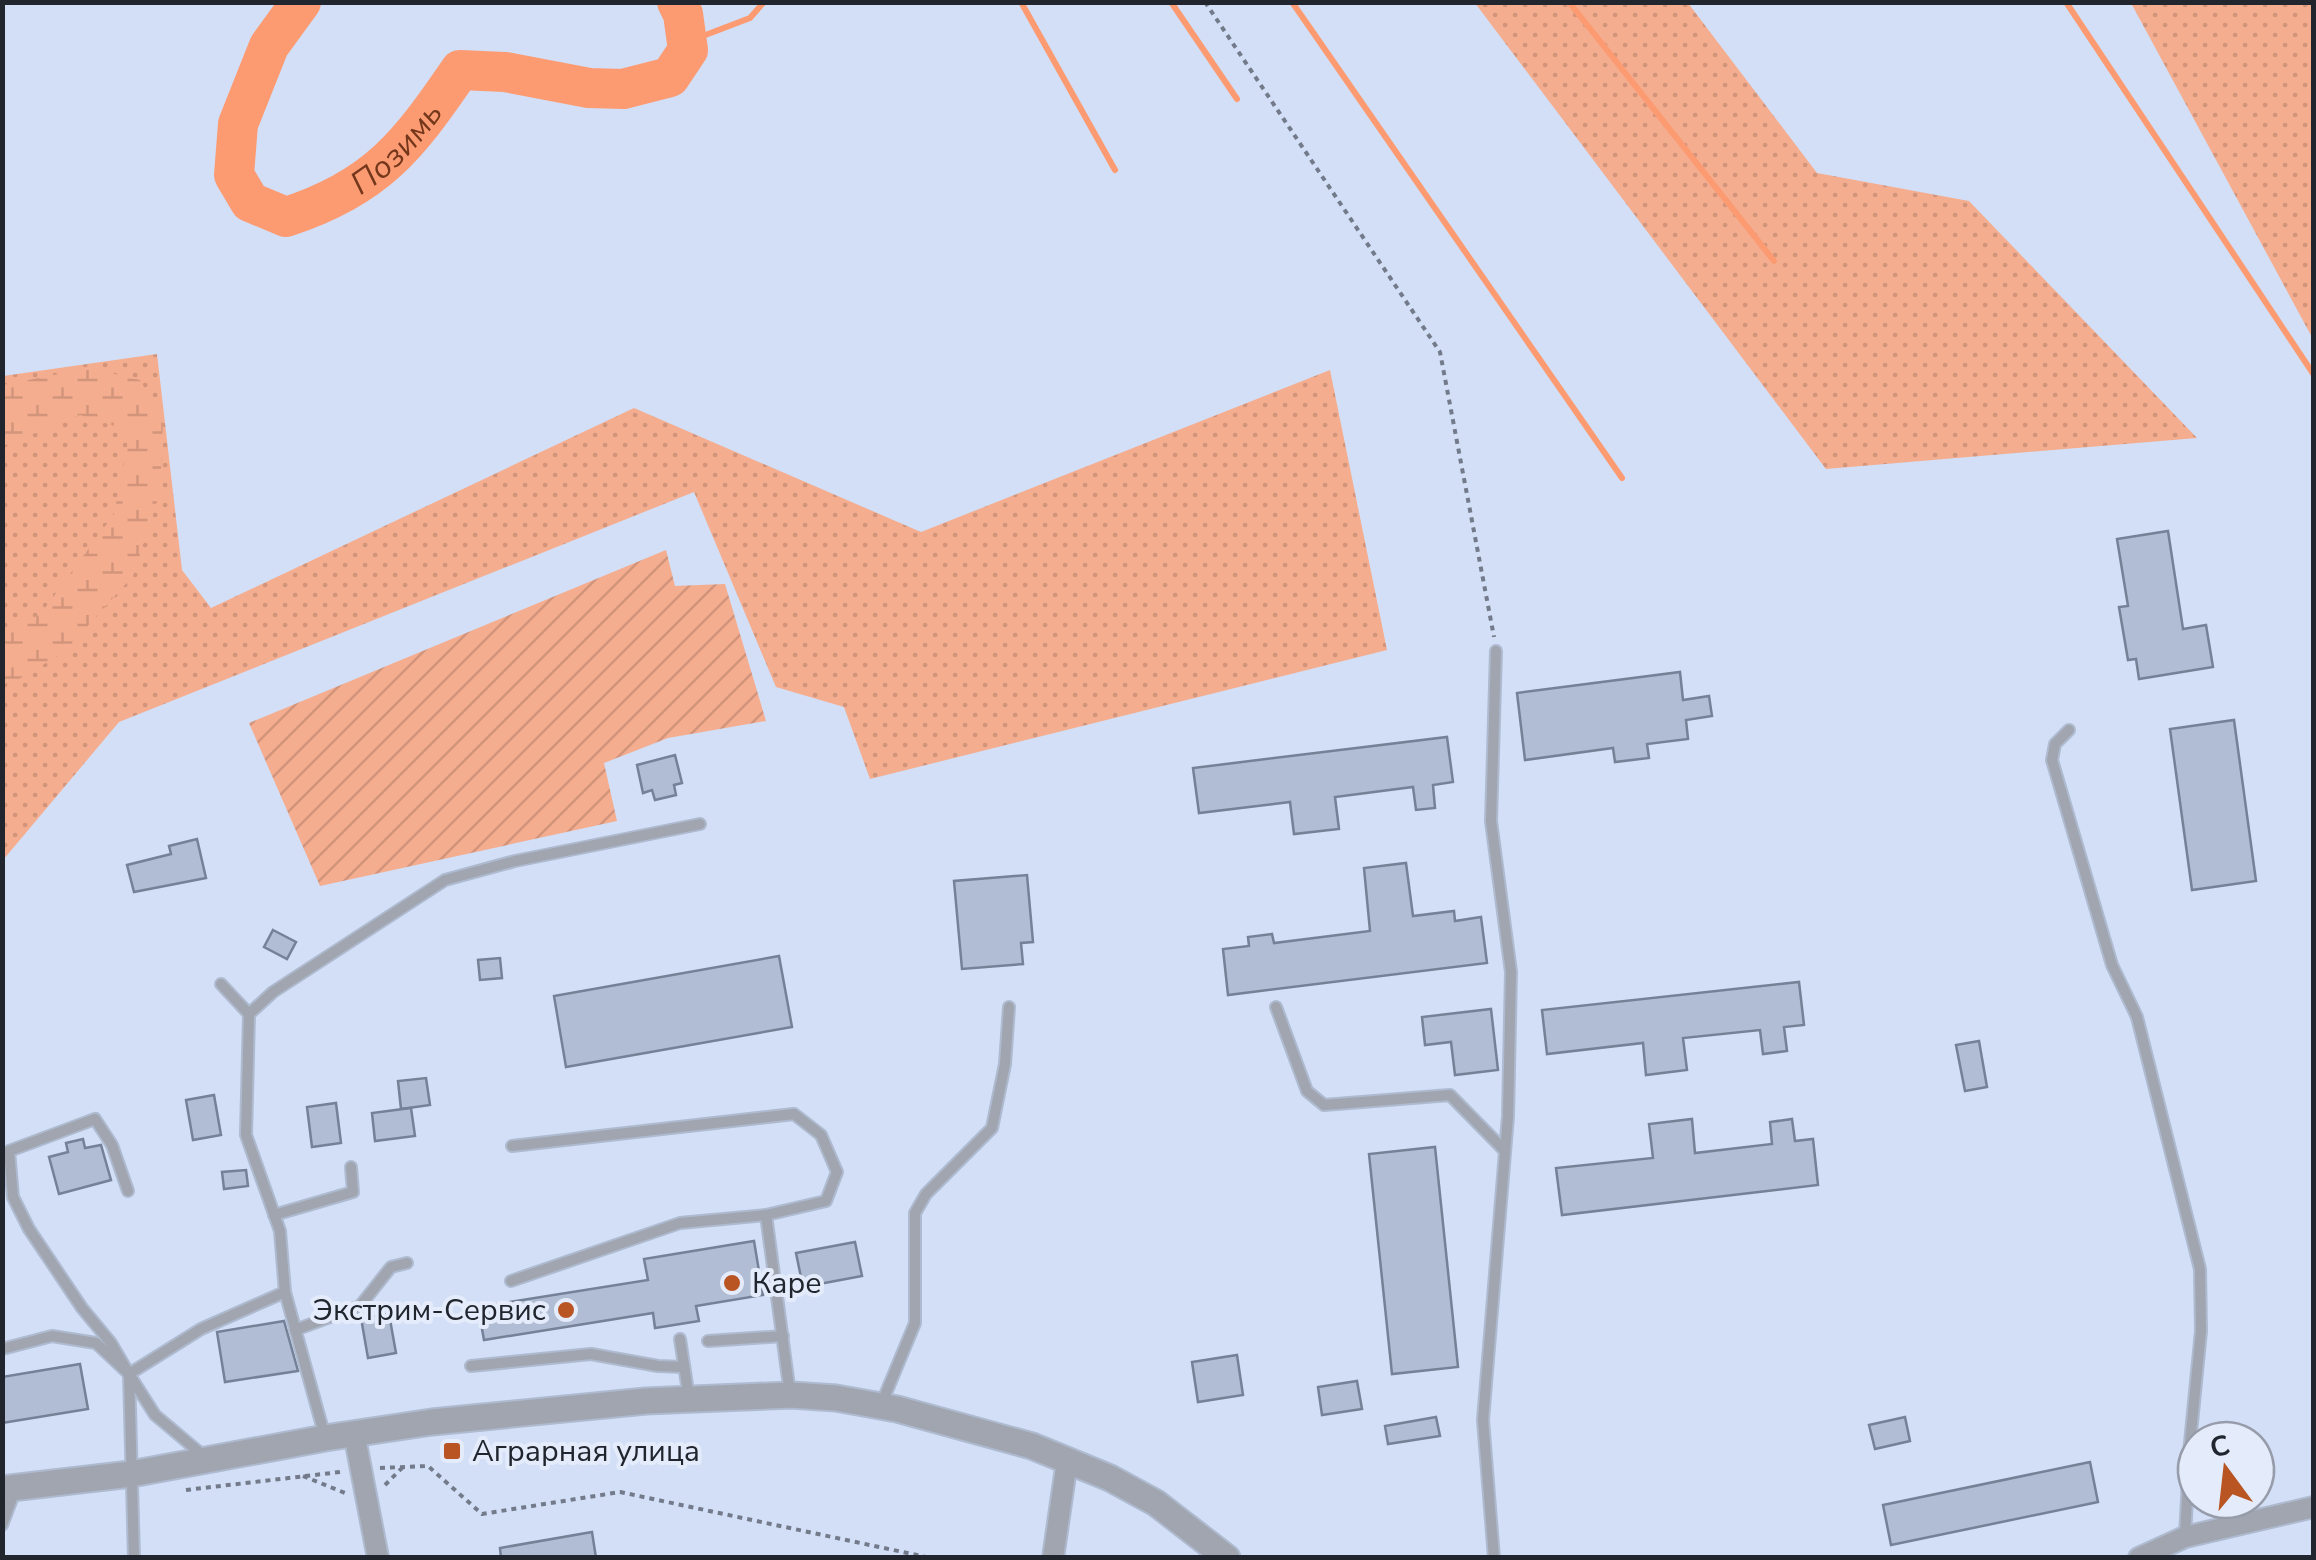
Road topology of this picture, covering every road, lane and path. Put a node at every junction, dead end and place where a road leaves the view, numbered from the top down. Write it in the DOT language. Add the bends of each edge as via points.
graph roads {
  1 [pos="1205,2"];
  2 [pos="1496,651"];
  3 [pos="2069,730"];
  4 [pos="700,824"];
  5 [pos="221,984"];
  6 [pos="1009,1007"];
  7 [pos="1276,1007"];
  8 [pos="249,1014"];
  9 [pos="512,1146"];
  10 [pos="1505,1152"];
  11 [pos="351,1167"];
  12 [pos="128,1191"];
  13 [pos="766,1215"];
  14 [pos="274,1216"];
  15 [pos="407,1263"];
  16 [pos="511,1281"];
  17 [pos="285,1292"];
  18 [pos="296,1330"];
  19 [pos="783,1336"];
  20 [pos="680,1339"];
  21 [pos="708,1341"];
  22 [pos="2,1349"];
  23 [pos="470,1366"];
  24 [pos="684,1367"];
  25 [pos="128,1374"];
  26 [pos="790,1396"];
  27 [pos="689,1398"];
  28 [pos="880,1406"];
  29 [pos="354,1433"];
  30 [pos="325,1438"];
  31 [pos="210,1460"];
  32 [pos="1067,1460"];
  33 [pos="361,1469"];
  34 [pos="130,1474"];
  35 [pos="302,1476"];
  36 [pos="10,1488"];
  37 [pos="169,1492"];
  38 [pos="369,1503"];
  39 [pos="2314,1507"];
  40 [pos="2,1525"];
  41 [pos="2185,1538"];
  42 [pos="134,1558"];
  43 [pos="378,1558"];
  44 [pos="931,1558"];
  45 [pos="1053,1558"];
  46 [pos="1227,1558"];
  47 [pos="1494,1558"];
  48 [pos="2139,1558"];
  1 -- 2 [label="path" via="1440,352"];
  2 -- 10 [label="lane" via="1492,821 1511,972"];
  3 -- 41 [label="lane" via="2055,744 2052,760 2112,965 2137,1018 2200,1269"];
  4 -- 8 [label="lane" via="445,880 272,992"];
  5 -- 8 [label="lane"];
  6 -- 28 [label="lane" via="992,1128 937,1181 915,1213 915,1323"];
  7 -- 10 [label="lane" via="1307,1091 1324,1105 1450,1095"];
  8 -- 14 [label="lane" via="246,1135"];
  9 -- 13 [label="lane" via="794,1114 821,1135 837,1172 826,1201"];
  10 -- 47 [label="lane" via="1483,1420"];
  11 -- 14 [label="lane" via="353,1192"];
  12 -- 25 [label="lane" via="95,1119 9,1152 14,1196 30,1229"];
  13 -- 16 [label="lane" via="680,1223"];
  13 -- 19 [label="lane"];
  14 -- 17 [label="lane"];
  15 -- 18 [label="lane" via="391,1267 360,1306"];
  17 -- 18 [label="lane"];
  17 -- 25 [label="lane" via="201,1330"];
  18 -- 30 [label="lane"];
  19 -- 21 [label="lane"];
  19 -- 26 [label="lane"];
  20 -- 24 [label="lane"];
  22 -- 25 [label="lane" via="52,1336 96,1344"];
  23 -- 24 [label="lane" via="591,1354"];
  24 -- 27 [label="lane"];
  25 -- 31 [label="lane" via="155,1414"];
  25 -- 34 [label="lane"];
  26 -- 27 [label="street"];
  26 -- 28 [label="street"];
  27 -- 29 [label="street"];
  28 -- 32 [label="street" via="964,1425"];
  29 -- 30 [label="street"];
  29 -- 33 [label="street"];
  30 -- 31 [label="street"];
  31 -- 34 [label="street"];
  32 -- 45 [label="street"];
  32 -- 46 [label="street" via="1156,1502"];
  33 -- 35 [label="path"];
  33 -- 38 [label="street"];
  33 -- 44 [label="path" via="428,1466 482,1514 620,1492"];
  34 -- 36 [label="street"];
  34 -- 42 [label="lane"];
  35 -- 37 [label="path"];
  35 -- 38 [label="path"];
  36 -- 40 [label="lane"];
  38 -- 43 [label="street"];
  39 -- 41 [label="street"];
  41 -- 48 [label="street"];
}
